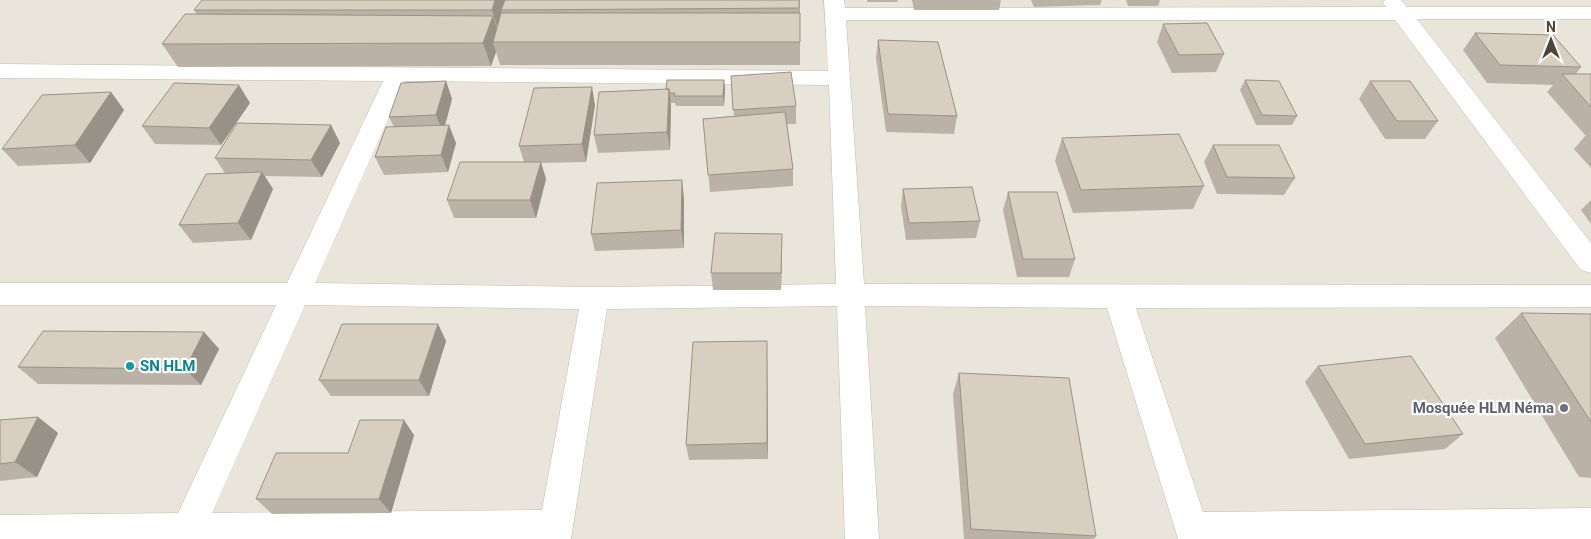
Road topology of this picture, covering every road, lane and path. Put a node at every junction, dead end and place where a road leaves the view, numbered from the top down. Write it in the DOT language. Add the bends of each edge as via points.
graph roads {
  1 [pos="1114,6"];
  2 [pos="1396,6"];
  3 [pos="835,7"];
  4 [pos="1591,13"];
  5 [pos="0,71"];
  6 [pos="397,75"];
  7 [pos="840,78"];
  8 [pos="1591,264"];
  9 [pos="0,294"];
  10 [pos="297,294"];
  11 [pos="850,295"];
  12 [pos="1591,296"];
  13 [pos="1118,297"];
  14 [pos="595,298"];
  15 [pos="1591,524"];
  16 [pos="0,531"];
  17 [pos="555,532"];
  18 [pos="185,534"];
  19 [pos="1194,534"];
  20 [pos="862,539"];
  1 -- 2 [label="street"];
  1 -- 3 [label="street"];
  2 -- 4 [label="street"];
  2 -- 8 [label="street"];
  3 -- 7 [label="street"];
  5 -- 6 [label="street"];
  6 -- 7 [label="street"];
  6 -- 10 [label="street"];
  7 -- 11 [label="street"];
  9 -- 10 [label="street"];
  10 -- 14 [label="street"];
  10 -- 18 [label="street"];
  11 -- 13 [label="street"];
  11 -- 14 [label="street"];
  11 -- 20 [label="street"];
  12 -- 13 [label="street"];
  13 -- 19 [label="street"];
  14 -- 17 [label="street"];
  15 -- 19 [label="street"];
  16 -- 18 [label="street"];
  17 -- 18 [label="street"];
}
